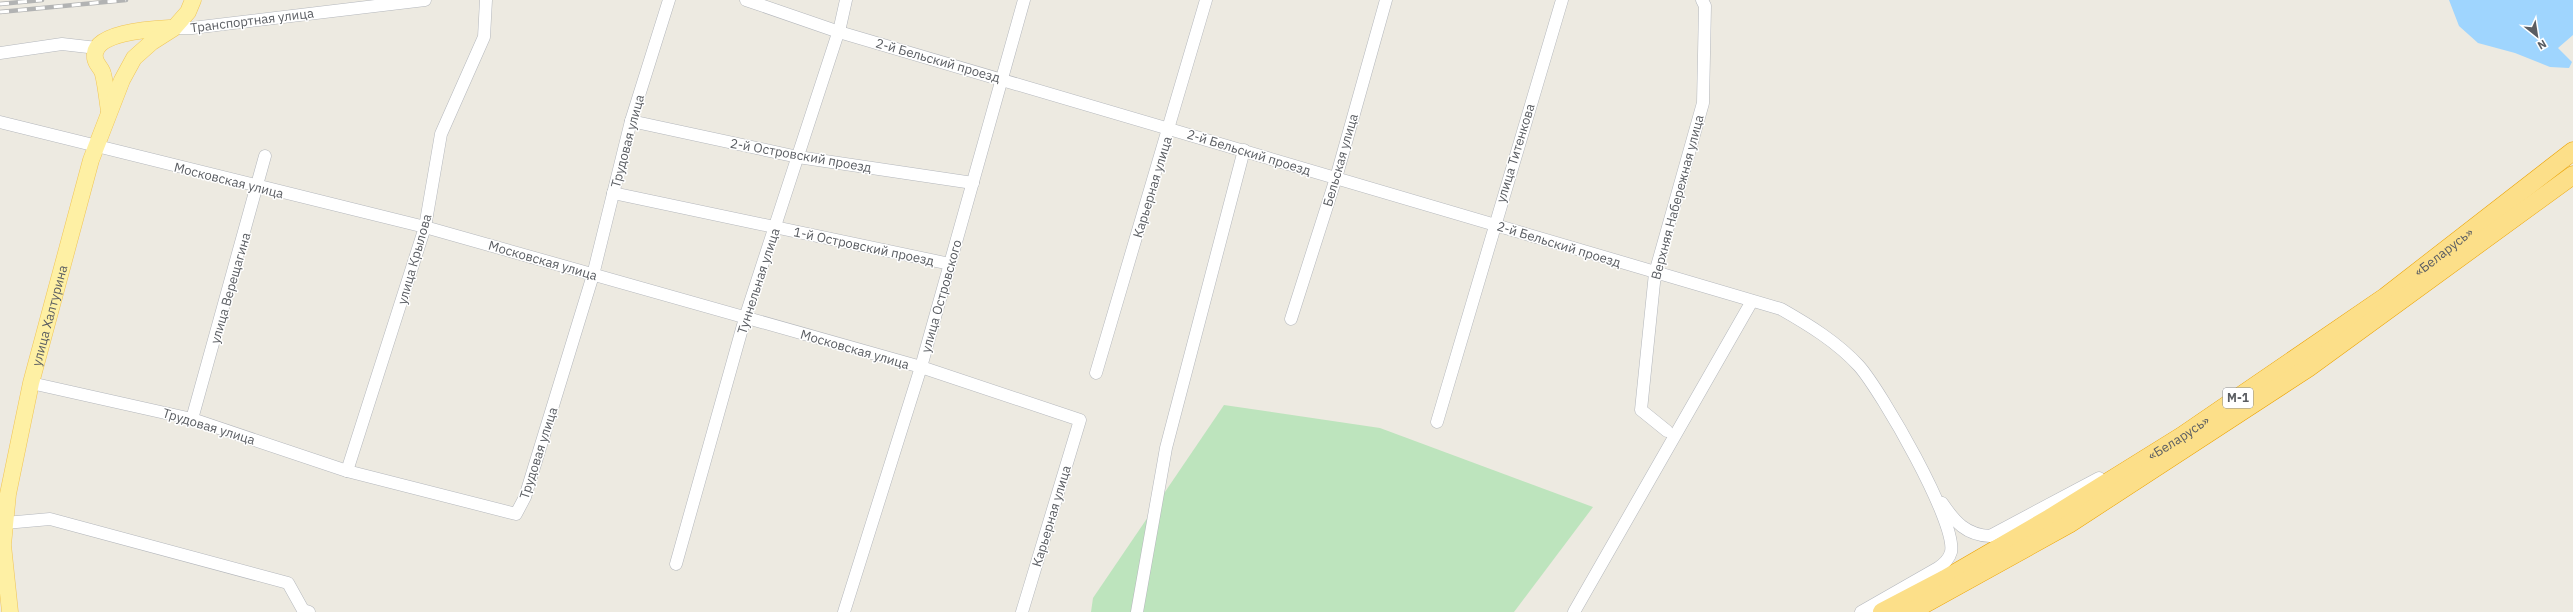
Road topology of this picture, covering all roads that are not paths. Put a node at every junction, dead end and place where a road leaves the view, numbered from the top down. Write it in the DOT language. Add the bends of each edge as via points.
graph roads {
  1 [pos="193,0"];
  2 [pos="425,0"];
  3 [pos="486,0"];
  4 [pos="669,0"];
  5 [pos="746,0"];
  6 [pos="846,0"];
  7 [pos="1024,0"];
  8 [pos="1206,0"];
  9 [pos="1386,0"];
  10 [pos="1562,0"];
  11 [pos="1702,0"];
  12 [pos="174,28"];
  13 [pos="839,32"];
  14 [pos="118,37"];
  15 [pos="97,48"];
  16 [pos="0,53"];
  17 [pos="131,64"];
  18 [pos="103,72"];
  19 [pos="1002,78"];
  20 [pos="109,111"];
  21 [pos="0,122"];
  22 [pos="631,122"];
  23 [pos="1169,128"];
  24 [pos="95,147"];
  25 [pos="1244,150"];
  26 [pos="2573,151"];
  27 [pos="265,156"];
  28 [pos="798,157"];
  29 [pos="2573,175"];
  30 [pos="1336,178"];
  31 [pos="973,183"];
  32 [pos="258,187"];
  33 [pos="613,193"];
  34 [pos="1494,225"];
  35 [pos="425,227"];
  36 [pos="775,227"];
  37 [pos="950,264"];
  38 [pos="1655,273"];
  39 [pos="594,275"];
  40 [pos="1752,300"];
  41 [pos="745,318"];
  42 [pos="1291,319"];
  43 [pos="921,367"];
  44 [pos="1096,373"];
  45 [pos="31,383"];
  46 [pos="192,419"];
  47 [pos="1080,420"];
  48 [pos="1437,422"];
  49 [pos="1667,431"];
  50 [pos="2182,436"];
  51 [pos="347,471"];
  52 [pos="1929,484"];
  53 [pos="5,523"];
  54 [pos="676,564"];
  55 [pos="10,612"];
  56 [pos="309,612"];
  57 [pos="844,612"];
  58 [pos="1022,612"];
  59 [pos="1137,612"];
  60 [pos="1574,612"];
  61 [pos="1861,612"];
  62 [pos="1882,612"];
  63 [pos="1910,612"];
  1 -- 12 [label="main road" via="188,12"];
  2 -- 12 [label="street, Транспортная улица"];
  3 -- 35 [label="street, улица Крылова" via="484,37 441,134"];
  4 -- 22 [label="street, Трудовая улица"];
  5 -- 13 [label="street, 2-й Бельский проезд"];
  6 -- 13 [label="street, Туннельная улица"];
  7 -- 19 [label="street, улица Островского"];
  8 -- 23 [label="street, Карьерная улица"];
  9 -- 30 [label="street, Бельская улица"];
  10 -- 34 [label="street, улица Титенкова"];
  11 -- 38 [label="street, Верхняя Набережная улица" via="1705,6 1703,104"];
  12 -- 14 [label="main road" via="144,30"];
  12 -- 17 [label="main road" via="152,42"];
  13 -- 19 [label="street, 2-й Бельский проезд"];
  13 -- 28 [label="street, Туннельная улица"];
  14 -- 15 [label="main road" via="106,38"];
  14 -- 17 [label="main road" via="130,44"];
  15 -- 16 [label="street" via="62,44"];
  15 -- 18 [label="main road" via="97,65"];
  17 -- 18 [label="main road" via="115,76"];
  17 -- 20 [label="main road, улица Халтурина"];
  18 -- 20 [label="main road"];
  19 -- 23 [label="street, 2-й Бельский проезд"];
  19 -- 31 [label="street, улица Островского"];
  20 -- 24 [label="main road, улица Халтурина"];
  21 -- 24 [label="street, Московская улица"];
  22 -- 28 [label="street, 2-й Островский проезд"];
  22 -- 33 [label="street, Трудовая улица"];
  23 -- 25 [label="street, 2-й Бельский проезд"];
  23 -- 44 [label="street, Карьерная улица"];
  24 -- 32 [label="street, Московская улица"];
  24 -- 45 [label="main road, улица Халтурина"];
  25 -- 30 [label="street, 2-й Бельский проезд"];
  25 -- 59 [label="street" via="1166,448"];
  26 -- 50 [label="highway, «Беларусь» / М-1" via="2385,297"];
  27 -- 32 [label="street, улица Верещагина"];
  28 -- 31 [label="street, 2-й Островский проезд"];
  28 -- 36 [label="street, Туннельная улица"];
  29 -- 63 [label="highway, «Беларусь» / М-1" via="2288,381 2069,524"];
  30 -- 34 [label="street, 2-й Бельский проезд"];
  30 -- 42 [label="street, Бельская улица"];
  31 -- 37 [label="street, улица Островского"];
  32 -- 35 [label="street, Московская улица"];
  32 -- 46 [label="street, улица Верещагина"];
  33 -- 36 [label="street, 1-й Островский проезд"];
  33 -- 39 [label="street, Трудовая улица"];
  34 -- 38 [label="street, 2-й Бельский проезд"];
  34 -- 48 [label="street, улица Титенкова"];
  35 -- 39 [label="street, Московская улица"];
  35 -- 51 [label="street, улица Крылова"];
  36 -- 37 [label="street, 1-й Островский проезд"];
  36 -- 41 [label="street, Туннельная улица"];
  37 -- 43 [label="street, улица Островского"];
  38 -- 40 [label="street, 2-й Бельский проезд"];
  38 -- 49 [label="street, Верхняя Набережная улица" via="1641,410"];
  39 -- 41 [label="street, Московская улица"];
  39 -- 51 [label="street, Трудовая улица" via="525,497 516,514"];
  40 -- 52 [label="street, 2-й Бельский проезд" via="1781,309 1809,325 1860,367 1882,398"];
  40 -- 60 [label="street"];
  41 -- 43 [label="street, Московская улица"];
  41 -- 54 [label="street, Туннельная улица"];
  43 -- 47 [label="street, Московская улица"];
  43 -- 57 [label="street, улица Островского"];
  45 -- 46 [label="street, Трудовая улица"];
  45 -- 53 [label="main road, улица Халтурина" via="8,494"];
  46 -- 51 [label="street, Трудовая улица"];
  47 -- 58 [label="street, Карьерная улица"];
  50 -- 52 [label="street" via="1990,536 1978,536 1963,529"];
  50 -- 62 [label="highway, «Беларусь» / М-1" via="2050,518"];
  52 -- 61 [label="street" via="1950,538 1951,551 1947,559 1938,568"];
  53 -- 55 [label="main road, улица Халтурина" via="3,545"];
  53 -- 56 [label="street" via="50,519 288,583 303,610"];
}
